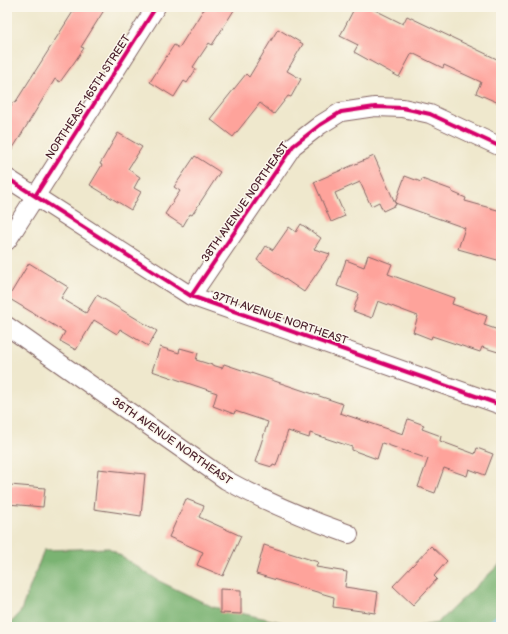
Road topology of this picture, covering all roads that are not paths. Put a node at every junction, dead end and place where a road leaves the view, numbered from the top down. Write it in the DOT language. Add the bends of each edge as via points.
graph roads {
  1 [pos="156,7"];
  2 [pos="501,147"];
  3 [pos="7,178"];
  4 [pos="35,196"];
  5 [pos="7,242"];
  6 [pos="191,296"];
  7 [pos="7,326"];
  8 [pos="501,405"];
  9 [pos="349,534"];
  1 -- 4 [label="street, NORTHEAST 165TH STREET"];
  2 -- 6 [label="street, 38TH AVENUE NORTHEAST" via="430,114 402,108 375,107 341,112 293,146"];
  3 -- 4 [label="street, 37TH AVENUE NORTHEAST"];
  4 -- 5 [label="street, NORTHEAST 165TH STREET"];
  4 -- 6 [label="street, 37TH AVENUE NORTHEAST"];
  6 -- 8 [label="street, 37TH AVENUE NORTHEAST"];
  7 -- 9 [label="street, 36TH AVENUE NORTHEAST" via="226,480 258,498"];
}
